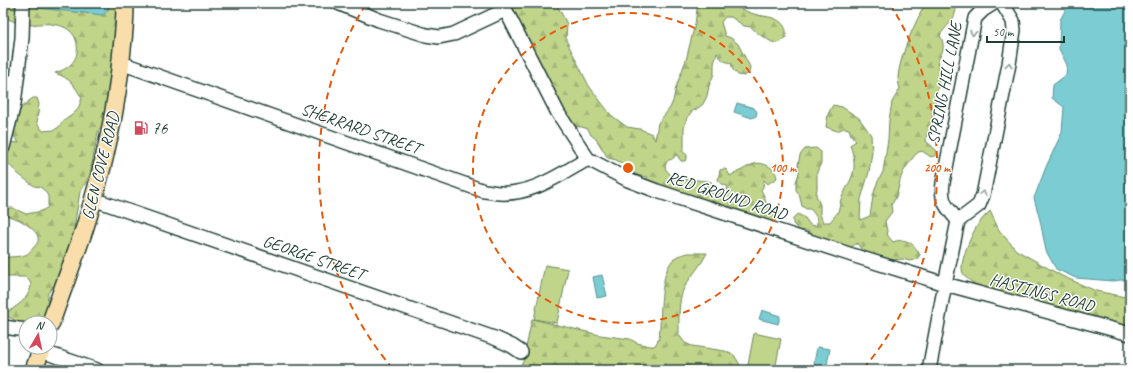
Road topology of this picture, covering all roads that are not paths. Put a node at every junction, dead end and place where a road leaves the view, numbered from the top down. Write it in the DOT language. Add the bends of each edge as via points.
graph roads {
  1 [pos="24,3"];
  2 [pos="125,3"];
  3 [pos="338,3"];
  4 [pos="994,3"];
  5 [pos="1002,3"];
  6 [pos="503,7"];
  7 [pos="121,63"];
  8 [pos="3,81"];
  9 [pos="16,83"];
  10 [pos="3,147"];
  11 [pos="588,159"];
  12 [pos="93,200"];
  13 [pos="958,221"];
  14 [pos="945,284"];
  15 [pos="53,315"];
  16 [pos="3,327"];
  17 [pos="18,329"];
  18 [pos="1130,334"];
  19 [pos="521,352"];
  20 [pos="40,355"];
  21 [pos="58,355"];
  22 [pos="34,370"];
  23 [pos="98,370"];
  24 [pos="929,370"];
  1 -- 9 [label="street"];
  2 -- 7 [label="main road, GLEN COVE ROAD"];
  3 -- 6 [label="street" via="379,20 439,37 454,34"];
  4 -- 13 [label="street, SPRING HILL LANE, one-way" via="975,18 943,183 944,201"];
  13 -- 5 [label="street, one-way" via="979,205 983,195 1002,102 1014,30 1013,21"];
  6 -- 11 [label="street, RED GROUND ROAD" via="558,113"];
  7 -- 11 [label="street, SHERRARD STREET" via="484,191 505,193 526,190"];
  7 -- 12 [label="main road, GLEN COVE ROAD" via="110,134"];
  8 -- 9 [label="street"];
  9 -- 10 [label="street" via="14,104"];
  11 -- 14 [label="street, RED GROUND ROAD" via="628,180 657,191"];
  12 -- 15 [label="main road, GLEN COVE ROAD"];
  12 -- 19 [label="street, GEORGE STREET" via="497,339"];
  13 -- 14 [label="street"];
  14 -- 18 [label="street, HASTINGS ROAD"];
  14 -- 24 [label="street"];
  16 -- 17 [label="street"];
  20 -- 22 [label="main road"];
  21 -- 23 [label="street"];
}
